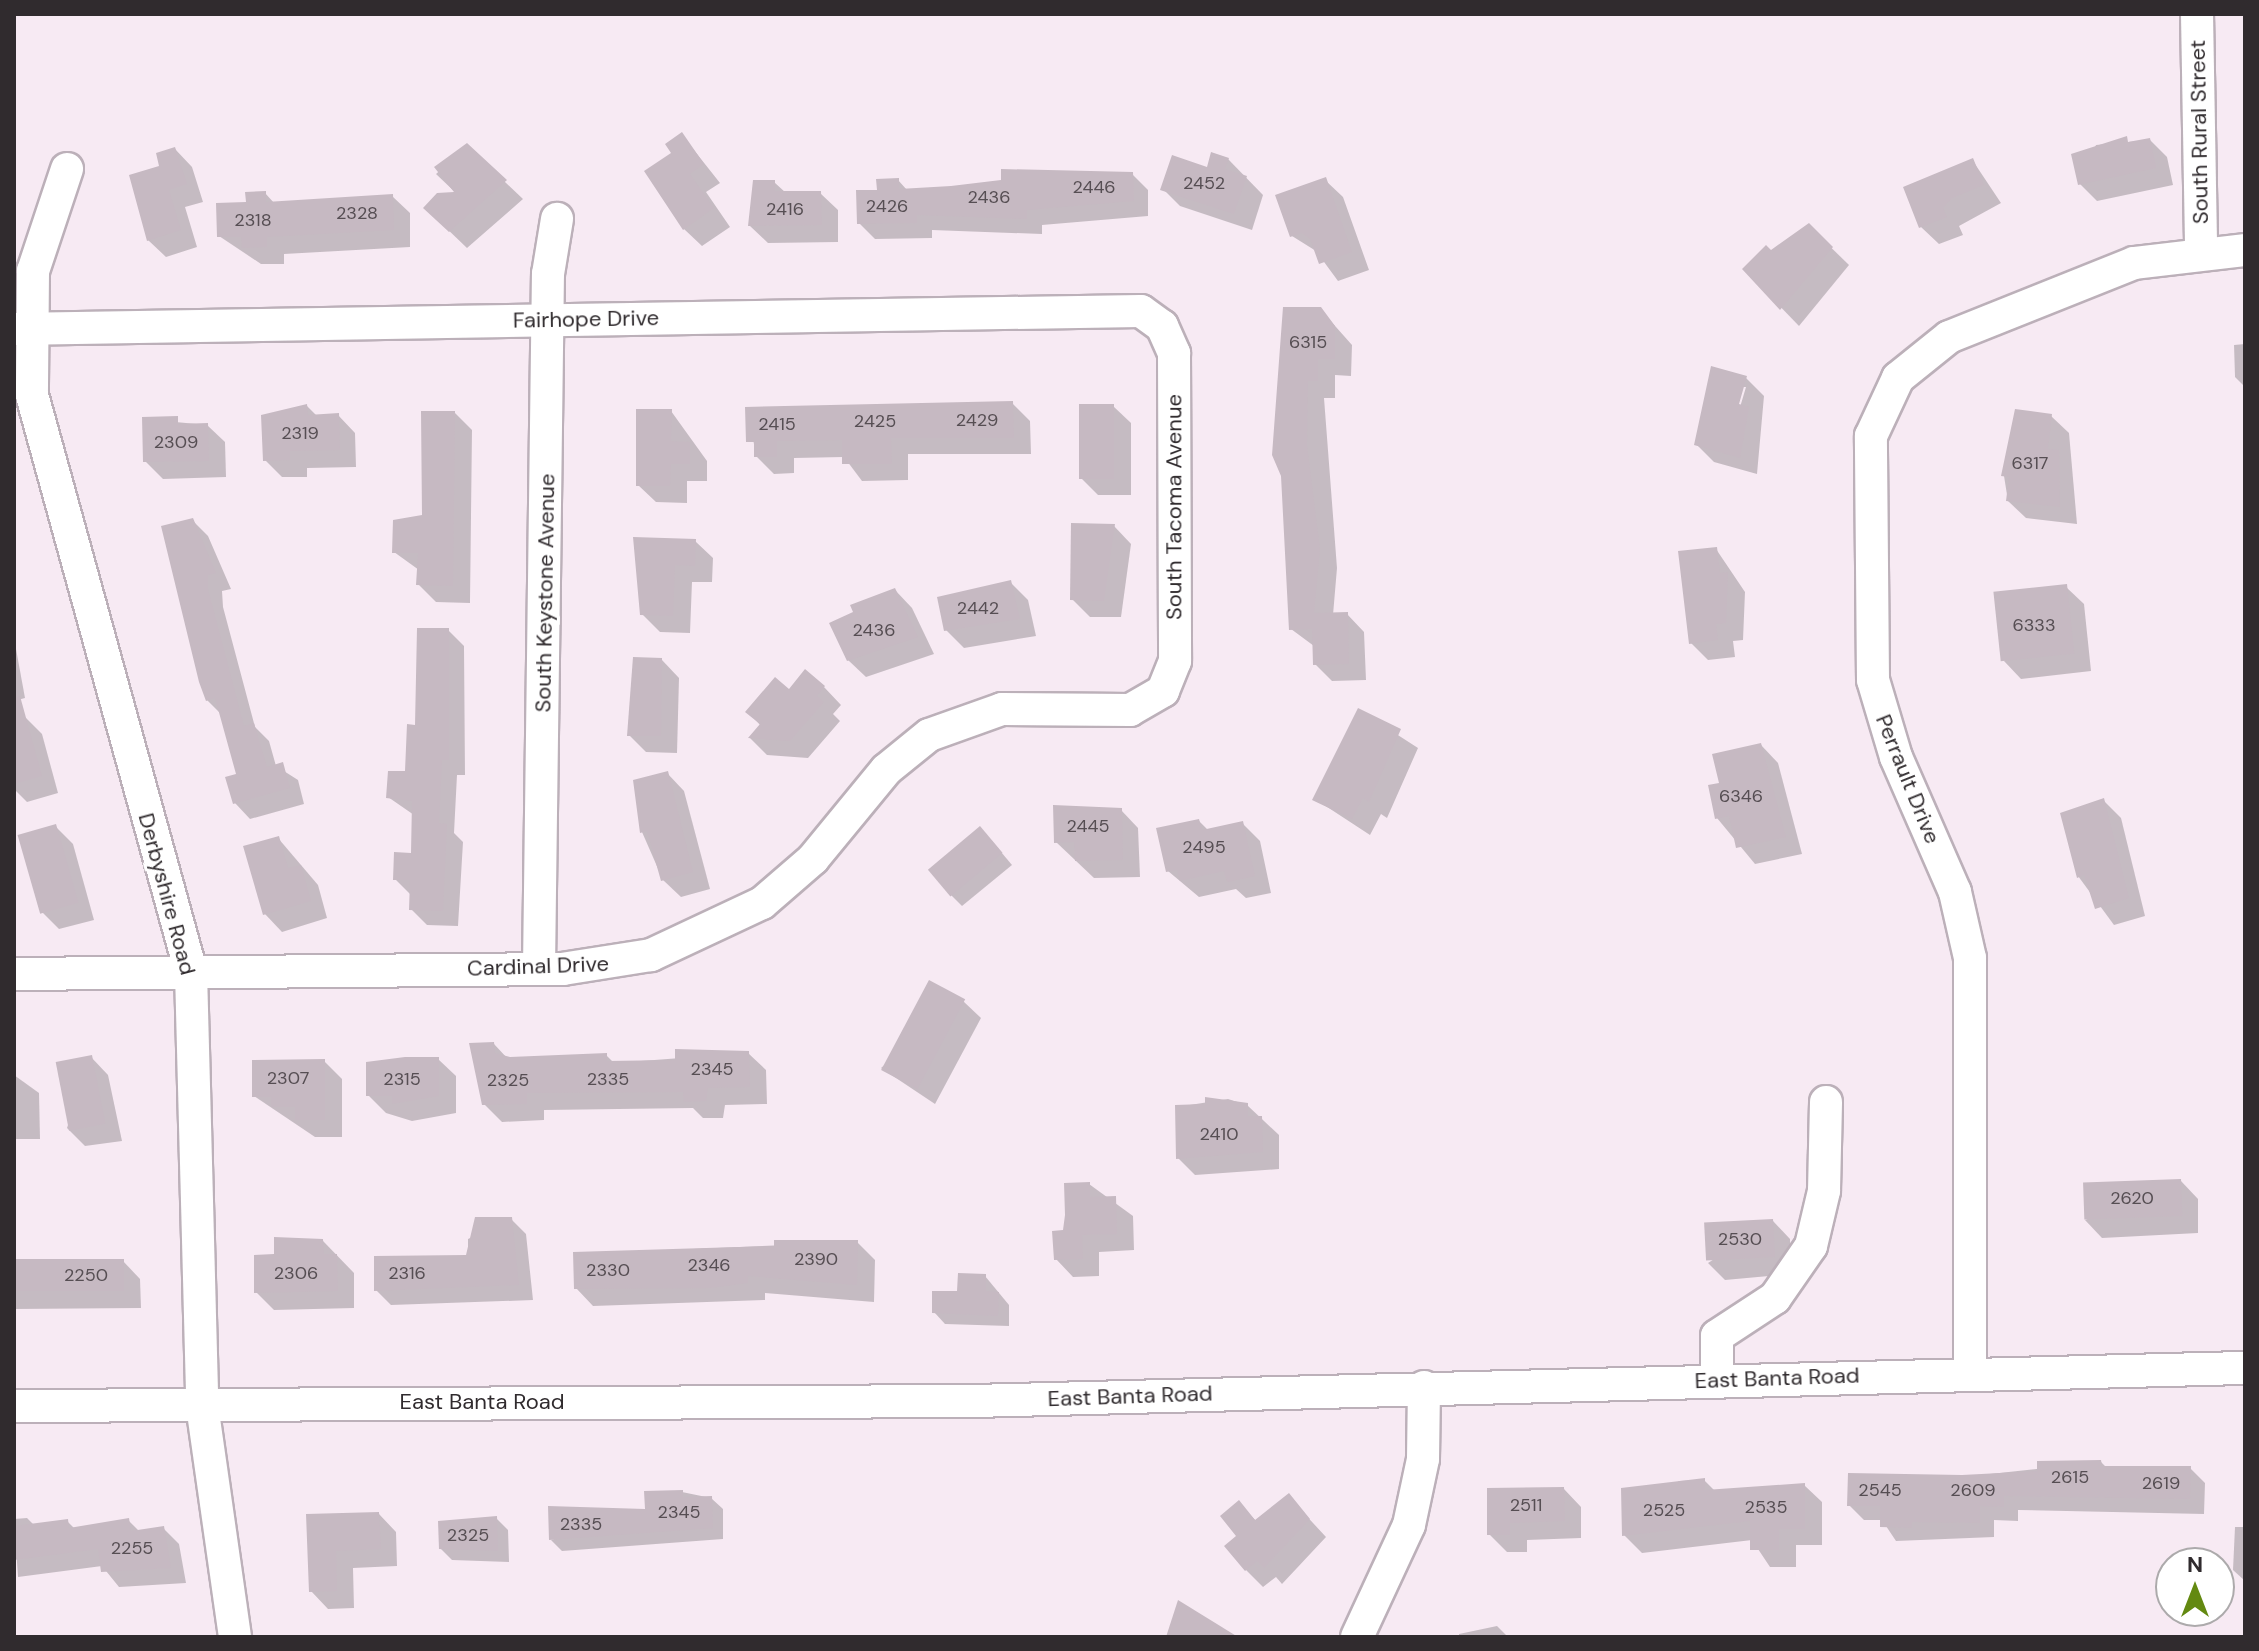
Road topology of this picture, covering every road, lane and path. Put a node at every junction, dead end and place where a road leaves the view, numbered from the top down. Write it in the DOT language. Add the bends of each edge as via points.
graph roads {
  1 [pos="2197,14"];
  2 [pos="67,169"];
  3 [pos="557,219"];
  4 [pos="2201,250"];
  5 [pos="2245,250"];
  6 [pos="549,320"];
  7 [pos="1155,320"];
  8 [pos="21,329"];
  9 [pos="1159,695"];
  10 [pos="539,968"];
  11 [pos="191,972"];
  12 [pos="14,974"];
  13 [pos="1826,1102"];
  14 [pos="2245,1368"];
  15 [pos="1970,1372"];
  16 [pos="1717,1379"];
  17 [pos="1424,1387"];
  18 [pos="202,1405"];
  19 [pos="14,1406"];
  20 [pos="235,1637"];
  21 [pos="1357,1637"];
  1 -- 4 [label="street, South Rural Street"];
  2 -- 8 [label="street, Derbyshire Road" via="36,251"];
  3 -- 6 [label="street, South Keystone Avenue"];
  4 -- 5 [label="street"];
  4 -- 15 [label="street, Perrault Drive" via="2108,271 1930,348 1891,386 1871,436 1873,680 1892,746 1955,892 1970,958"];
  6 -- 7 [label="street, Fairhope Drive" via="1135,310"];
  6 -- 8 [label="street, Fairhope Drive"];
  6 -- 10 [label="street, South Keystone Avenue"];
  7 -- 9 [label="street, South Tacoma Avenue" via="1174,360 1175,661"];
  8 -- 11 [label="street, Derbyshire Road" via="43,450"];
  9 -- 10 [label="street, Cardinal Drive" via="1130,710 1002,709 938,730 894,762 813,859 762,903 651,955"];
  10 -- 11 [label="street, Cardinal Drive"];
  11 -- 12 [label="street, Cardinal Drive"];
  11 -- 18 [label="street, Derbyshire Road"];
  13 -- 16 [label="street" via="1824,1191 1811,1246 1775,1298 1717,1336"];
  14 -- 15 [label="street, East Banta Road"];
  15 -- 16 [label="street, East Banta Road"];
  16 -- 17 [label="street, East Banta Road"];
  17 -- 18 [label="street, East Banta Road" via="974,1401"];
  17 -- 21 [label="street" via="1423,1459 1409,1525"];
  18 -- 19 [label="street, East Banta Road"];
  18 -- 20 [label="street, Derbyshire Road"];
}
